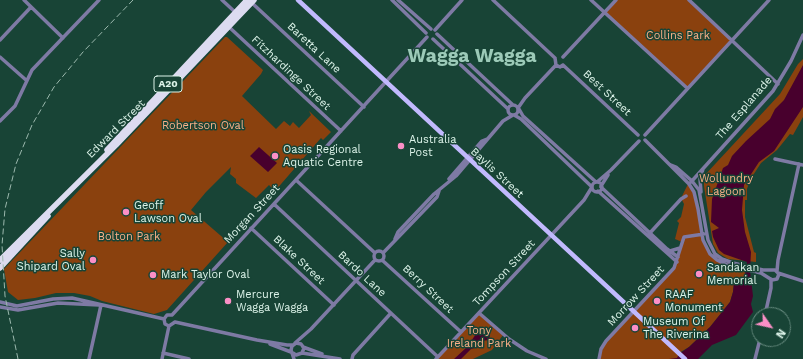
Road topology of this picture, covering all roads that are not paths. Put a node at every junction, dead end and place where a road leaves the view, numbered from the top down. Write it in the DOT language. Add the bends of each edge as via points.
graph roads {
  1 [pos="24,0"];
  2 [pos="100,0"];
  3 [pos="222,0"];
  4 [pos="298,0"];
  5 [pos="392,0"];
  6 [pos="462,0"];
  7 [pos="493,0"];
  8 [pos="591,0"];
  9 [pos="616,0"];
  10 [pos="688,0"];
  11 [pos="769,0"];
  12 [pos="251,1"];
  13 [pos="398,1"];
  14 [pos="31,7"];
  15 [pos="235,12"];
  16 [pos="604,12"];
  17 [pos="411,15"];
  18 [pos="227,25"];
  19 [pos="434,31"];
  20 [pos="426,32"];
  21 [pos="803,35"];
  22 [pos="427,37"];
  23 [pos="63,38"];
  24 [pos="433,39"];
  25 [pos="0,40"];
  26 [pos="732,40"];
  27 [pos="801,47"];
  28 [pos="454,54"];
  29 [pos="0,57"];
  30 [pos="563,57"];
  31 [pos="555,58"];
  32 [pos="556,65"];
  33 [pos="563,65"];
  34 [pos="26,80"];
  35 [pos="387,83"];
  36 [pos="778,84"];
  37 [pos="687,88"];
  38 [pos="493,91"];
  39 [pos="525,98"];
  40 [pos="514,105"];
  41 [pos="364,107"];
  42 [pos="518,109"];
  43 [pos="508,110"];
  44 [pos="513,115"];
  45 [pos="0,121"];
  46 [pos="503,122"];
  47 [pos="536,130"];
  48 [pos="341,131"];
  49 [pos="645,134"];
  50 [pos="638,135"];
  51 [pos="645,140"];
  52 [pos="639,141"];
  53 [pos="468,159"];
  54 [pos="775,159"];
  55 [pos="801,164"];
  56 [pos="575,166"];
  57 [pos="703,168"];
  58 [pos="611,170"];
  59 [pos="79,180"];
  60 [pos="296,180"];
  61 [pos="596,182"];
  62 [pos="690,182"];
  63 [pos="592,187"];
  64 [pos="601,187"];
  65 [pos="598,191"];
  66 [pos="686,196"];
  67 [pos="701,196"];
  68 [pos="584,200"];
  69 [pos="274,204"];
  70 [pos="618,207"];
  71 [pos="251,228"];
  72 [pos="707,233"];
  73 [pos="648,234"];
  74 [pos="702,234"];
  75 [pos="551,236"];
  76 [pos="680,248"];
  77 [pos="670,251"];
  78 [pos="375,253"];
  79 [pos="383,253"];
  80 [pos="678,257"];
  81 [pos="0,260"];
  82 [pos="375,260"];
  83 [pos="382,260"];
  84 [pos="778,260"];
  85 [pos="677,262"];
  86 [pos="0,268"];
  87 [pos="745,268"];
  88 [pos="750,269"];
  89 [pos="772,270"];
  90 [pos="778,272"];
  91 [pos="770,278"];
  92 [pos="788,278"];
  93 [pos="776,279"];
  94 [pos="356,281"];
  95 [pos="803,281"];
  96 [pos="771,288"];
  97 [pos="78,299"];
  98 [pos="0,302"];
  99 [pos="84,302"];
  100 [pos="77,303"];
  101 [pos="100,305"];
  102 [pos="334,305"];
  103 [pos="0,307"];
  104 [pos="767,307"];
  105 [pos="634,312"];
  106 [pos="391,313"];
  107 [pos="479,313"];
  108 [pos="172,315"];
  109 [pos="164,319"];
  110 [pos="175,322"];
  111 [pos="169,326"];
  112 [pos="311,329"];
  113 [pos="461,332"];
  114 [pos="257,340"];
  115 [pos="294,344"];
  116 [pos="303,346"];
  117 [pos="758,347"];
  118 [pos="292,352"];
  119 [pos="163,353"];
  120 [pos="301,354"];
  121 [pos="328,356"];
  122 [pos="437,358"];
  123 [pos="89,359"];
  124 [pos="162,359"];
  125 [pos="189,359"];
  126 [pos="294,359"];
  127 [pos="298,359"];
  128 [pos="340,359"];
  129 [pos="352,359"];
  130 [pos="546,359"];
  131 [pos="599,359"];
  132 [pos="685,359"];
  133 [pos="755,359"];
  1 -- 14 [label="street"];
  2 -- 23 [label="street"];
  3 -- 15 [label="street"];
  4 -- 35 [label="main road, Baylis Street"];
  5 -- 13 [label="street"];
  6 -- 19 [label="street"];
  7 -- 31 [label="street"];
  8 -- 16 [label="street"];
  9 -- 16 [label="street"];
  10 -- 26 [label="street"];
  11 -- 26 [label="street"];
  12 -- 15 [label="highway, Edward Street / A20"];
  12 -- 18 [label="highway, Edward Street / A20"];
  12 -- 41 [label="street, Baretta Lane"];
  13 -- 17 [label="street"];
  14 -- 23 [label="street"];
  14 -- 25 [label="street"];
  15 -- 18 [label="highway, Edward Street / A20"];
  16 -- 30 [label="street"];
  16 -- 37 [label="street"];
  17 -- 19 [label="street"];
  17 -- 20 [label="street"];
  18 -- 48 [label="street, Fitzhardinge Street"];
  18 -- 59 [label="highway, Edward Street / A20" via="116,145"];
  19 -- 20 [label="street"];
  19 -- 24 [label="street"];
  19 -- 28 [label="street"];
  20 -- 22 [label="street"];
  21 -- 27 [label="street, The Esplanade"];
  22 -- 24 [label="street"];
  22 -- 35 [label="street, Morgan Street"];
  23 -- 34 [label="street" via="32,70"];
  24 -- 28 [label="street"];
  26 -- 36 [label="street"];
  26 -- 37 [label="street"];
  27 -- 36 [label="street, The Esplanade"];
  28 -- 38 [label="street"];
  29 -- 34 [label="street"];
  30 -- 31 [label="street"];
  30 -- 33 [label="street"];
  31 -- 32 [label="street"];
  32 -- 33 [label="street"];
  32 -- 39 [label="street"];
  33 -- 50 [label="street, Best Street"];
  34 -- 45 [label="street" via="15,106"];
  35 -- 41 [label="street, Morgan Street"];
  35 -- 53 [label="main road, Baylis Street"];
  36 -- 57 [label="street, The Esplanade"];
  37 -- 49 [label="street"];
  38 -- 40 [label="street"];
  38 -- 43 [label="street"];
  39 -- 40 [label="street"];
  39 -- 42 [label="street"];
  40 -- 42 [label="street"];
  40 -- 43 [label="street"];
  41 -- 48 [label="street, Morgan Street"];
  42 -- 44 [label="street" via="517,114"];
  42 -- 47 [label="street"];
  43 -- 44 [label="street"];
  43 -- 46 [label="street"];
  44 -- 46 [label="street"];
  44 -- 47 [label="street"];
  46 -- 53 [label="street" via="485,144"];
  47 -- 56 [label="street"];
  48 -- 60 [label="street, Morgan Street"];
  49 -- 50 [label="street"];
  49 -- 51 [label="street"];
  50 -- 52 [label="street"];
  51 -- 52 [label="street"];
  51 -- 62 [label="street"];
  52 -- 58 [label="street"];
  53 -- 75 [label="main road, Baylis Street"];
  53 -- 79 [label="street" via="432,202"];
  54 -- 55 [label="street"];
  55 -- 84 [label="street"];
  56 -- 61 [label="street"];
  56 -- 63 [label="street"];
  57 -- 62 [label="street, The Esplanade"];
  57 -- 67 [label="street" via="700,179"];
  58 -- 61 [label="street"];
  58 -- 64 [label="street"];
  59 -- 81 [label="highway, Edward Street / A20"];
  59 -- 86 [label="highway, Edward Street / A20"];
  60 -- 69 [label="street, Morgan Street"];
  60 -- 78 [label="street"];
  61 -- 63 [label="street, Tompson Street"];
  61 -- 64 [label="street"];
  62 -- 67 [label="street"];
  62 -- 74 [label="street" via="696,196"];
  63 -- 65 [label="street"];
  63 -- 68 [label="street, Tompson Street"];
  64 -- 65 [label="street, Tompson Street"];
  64 -- 70 [label="street"];
  65 -- 68 [label="street, Tompson Street"];
  65 -- 70 [label="street"];
  66 -- 73 [label="street"];
  67 -- 72 [label="street"];
  68 -- 75 [label="street, Tompson Street"];
  69 -- 71 [label="street, Morgan Street"];
  69 -- 94 [label="street, Bardo Lane"];
  70 -- 73 [label="street"];
  71 -- 102 [label="street, Blake Street"];
  71 -- 108 [label="street, Morgan Street"];
  72 -- 74 [label="street"];
  72 -- 87 [label="street" via="710,246 719,257"];
  73 -- 77 [label="street"];
  73 -- 85 [label="street"];
  74 -- 76 [label="street" via="684,237"];
  74 -- 87 [label="street" via="705,245 713,257 727,265"];
  75 -- 105 [label="main road, Baylis Street"];
  75 -- 107 [label="street, Tompson Street"];
  76 -- 77 [label="street"];
  76 -- 80 [label="street, Morrow Street"];
  77 -- 80 [label="street"];
  78 -- 79 [label="street"];
  78 -- 82 [label="street"];
  79 -- 83 [label="street"];
  80 -- 85 [label="street, Morrow Street"];
  82 -- 83 [label="street"];
  82 -- 94 [label="street"];
  83 -- 113 [label="street, Berry Street"];
  84 -- 89 [label="street"];
  84 -- 90 [label="street"];
  85 -- 105 [label="street, Morrow Street"];
  87 -- 88 [label="street"];
  88 -- 89 [label="street"];
  88 -- 91 [label="street"];
  89 -- 90 [label="street"];
  89 -- 91 [label="street"];
  90 -- 92 [label="street"];
  90 -- 93 [label="street"];
  91 -- 93 [label="street"];
  91 -- 96 [label="street"];
  92 -- 93 [label="street"];
  92 -- 95 [label="street"];
  93 -- 96 [label="street"];
  94 -- 102 [label="street"];
  94 -- 106 [label="street, Bardo Lane"];
  96 -- 104 [label="street"];
  97 -- 98 [label="street" via="53,299 17,306"];
  97 -- 99 [label="street"];
  97 -- 100 [label="street"];
  99 -- 100 [label="street"];
  99 -- 101 [label="street"];
  100 -- 103 [label="street" via="58,303 18,310"];
  101 -- 109 [label="street"];
  101 -- 123 [label="street"];
  102 -- 112 [label="street"];
  105 -- 131 [label="street, Morrow Street" via="604,345"];
  105 -- 132 [label="main road, Baylis Street"];
  106 -- 122 [label="street, Bardo Lane"];
  106 -- 129 [label="street"];
  107 -- 113 [label="street, Tompson Street"];
  107 -- 130 [label="street" via="509,339"];
  108 -- 109 [label="street" via="167,315"];
  108 -- 110 [label="street"];
  109 -- 111 [label="street" via="164,323"];
  110 -- 111 [label="street"];
  110 -- 114 [label="street"];
  111 -- 119 [label="street"];
  112 -- 115 [label="street"];
  112 -- 116 [label="street"];
  113 -- 122 [label="street, Tompson Street"];
  114 -- 115 [label="street"];
  114 -- 118 [label="street"];
  115 -- 116 [label="street"];
  115 -- 118 [label="street"];
  116 -- 120 [label="street"];
  116 -- 121 [label="street"];
  117 -- 133 [label="street"];
  118 -- 120 [label="street"];
  118 -- 126 [label="street"];
  119 -- 124 [label="street"];
  119 -- 125 [label="street"];
  120 -- 121 [label="street"];
  120 -- 127 [label="street"];
  121 -- 128 [label="street"];
}
